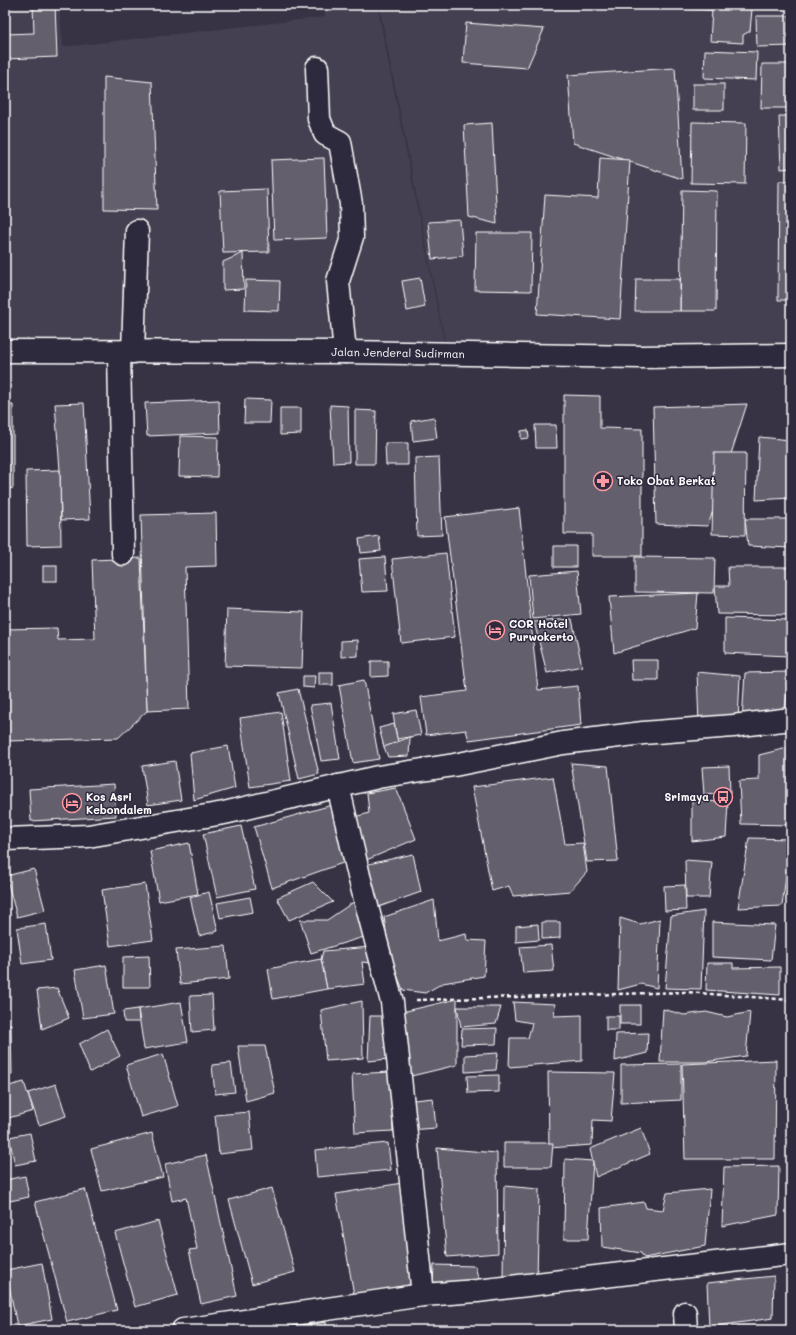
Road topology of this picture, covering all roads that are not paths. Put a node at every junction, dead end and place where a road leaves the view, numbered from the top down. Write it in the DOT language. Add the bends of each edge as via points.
graph roads {
  1 [pos="317,68"];
  2 [pos="137,231"];
  3 [pos="5,351"];
  4 [pos="126,352"];
  5 [pos="345,352"];
  6 [pos="791,354"];
  7 [pos="123,554"];
  8 [pos="791,719"];
  9 [pos="338,786"];
  10 [pos="5,839"];
  11 [pos="791,1254"];
  12 [pos="423,1295"];
  13 [pos="183,1330"];
  1 -- 5 [label="street" via="319,119 325,134 340,142 350,204 352,237 338,281"];
  2 -- 4 [label="street"];
  3 -- 4 [label="street, Jalan Jenderal Sudirman"];
  4 -- 5 [label="street, Jalan Jenderal Sudirman"];
  4 -- 7 [label="street"];
  5 -- 6 [label="street, Jalan Jenderal Sudirman" via="641,357"];
  8 -- 9 [label="street" via="563,743"];
  9 -- 10 [label="street" via="224,813 88,836"];
  9 -- 12 [label="street" via="392,1002"];
  11 -- 12 [label="street"];
  12 -- 13 [label="street"];
}
